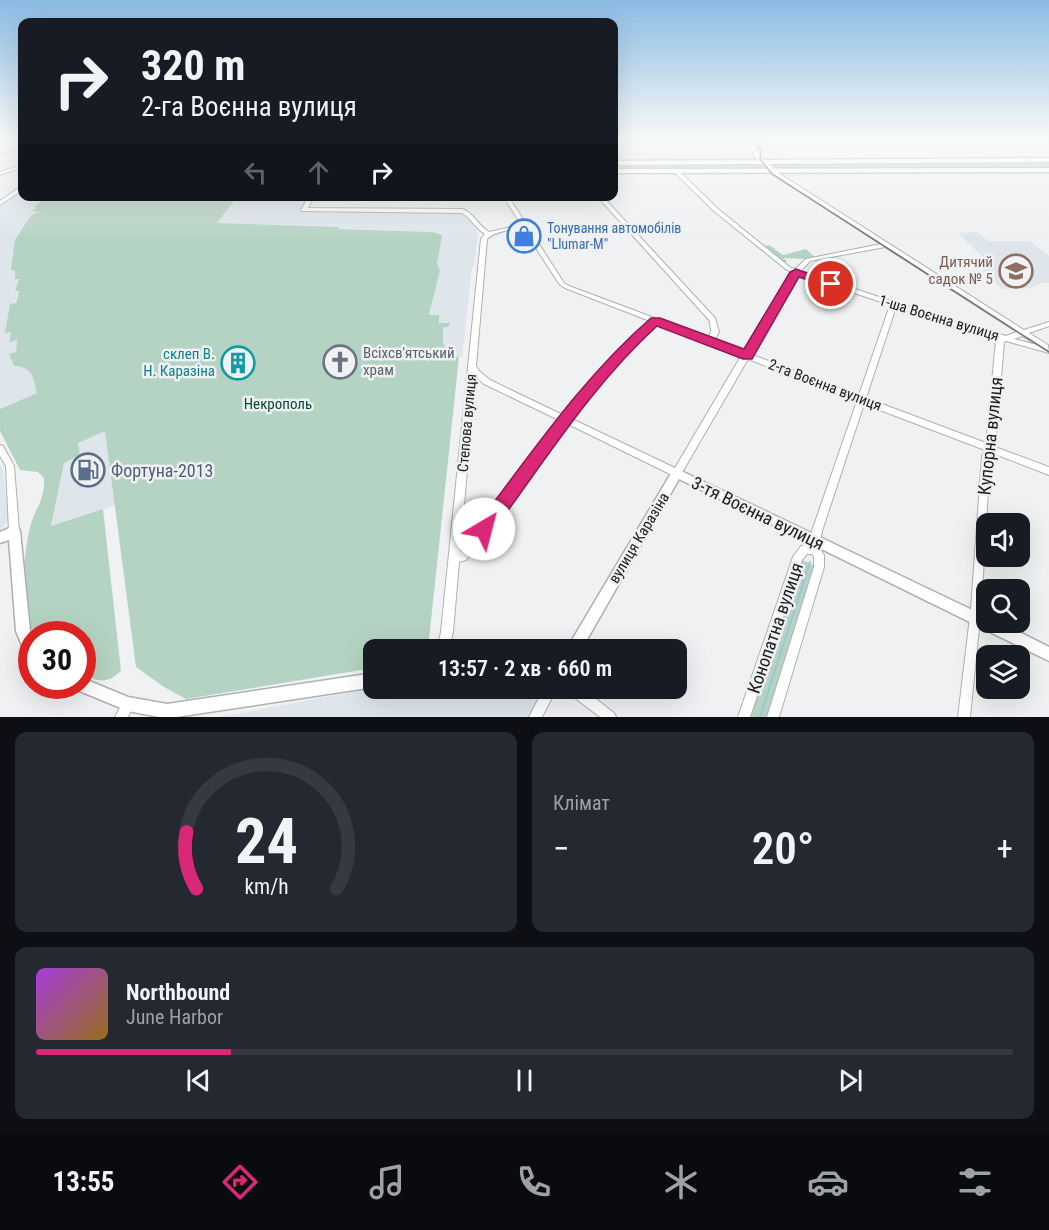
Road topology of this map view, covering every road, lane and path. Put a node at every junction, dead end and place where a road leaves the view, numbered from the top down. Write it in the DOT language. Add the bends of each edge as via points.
graph roads {
  1 [pos="676,171"];
  2 [pos="772,171"];
  3 [pos="18,191"];
  4 [pos="309,201"];
  5 [pos="508,201"];
  6 [pos="604,201"];
  7 [pos="0,203"];
  8 [pos="521,222"];
  9 [pos="489,234"];
  10 [pos="886,245"];
  11 [pos="796,272"];
  12 [pos="893,305"];
  13 [pos="655,321"];
  14 [pos="1049,324"];
  15 [pos="1023,333"];
  16 [pos="1006,339"];
  17 [pos="710,342"];
  18 [pos="1049,350"];
  19 [pos="747,356"];
  20 [pos="472,366"];
  21 [pos="861,399"];
  22 [pos="566,420"];
  23 [pos="0,448"];
  24 [pos="990,449"];
  25 [pos="1049,471"];
  26 [pos="677,473"];
  27 [pos="14,531"];
  28 [pos="0,538"];
  29 [pos="814,545"];
  30 [pos="454,557"];
  31 [pos="975,618"];
  32 [pos="22,621"];
  33 [pos="444,639"];
  34 [pos="579,639"];
  35 [pos="1049,654"];
  36 [pos="363,682"];
  37 [pos="96,693"];
  38 [pos="545,699"];
  39 [pos="585,699"];
  40 [pos="122,707"];
  41 [pos="166,714"];
  42 [pos="536,717"];
  43 [pos="609,717"];
  44 [pos="744,717"];
  45 [pos="773,717"];
  46 [pos="964,717"];
  1 -- 11 [label="street, 1-ша Воєнна вулиця" via="750,239"];
  2 -- 10 [label="street"];
  3 -- 7 [label="street"];
  4 -- 9 [label="street" via="304,209 307,211 463,211"];
  5 -- 8 [label="street"];
  6 -- 17 [label="street" via="713,320 715,332"];
  8 -- 9 [label="street"];
  8 -- 13 [label="street, 2-га Воєнна вулиця" via="562,284"];
  9 -- 20 [label="street, Степова вулиця" via="484,239"];
  10 -- 11 [label="street" via="813,258"];
  10 -- 15 [label="street"];
  11 -- 12 [label="street, 1-ша Воєнна вулиця"];
  11 -- 19 [label="street, вулиця Каразіна"];
  12 -- 16 [label="street, 1-ша Воєнна вулиця"];
  12 -- 21 [label="street, Конопатна вулиця"];
  13 -- 17 [label="street, 2-га Воєнна вулиця"];
  13 -- 22 [label="street" via="628,345"];
  14 -- 15 [label="street"];
  15 -- 16 [label="street"];
  15 -- 18 [label="street"];
  16 -- 18 [label="street, 1-ша Воєнна вулиця"];
  16 -- 24 [label="street, Купорна вулиця" via="999,344"];
  17 -- 19 [label="street, 2-га Воєнна вулиця"];
  19 -- 21 [label="street, 2-га Воєнна вулиця"];
  19 -- 26 [label="street, вулиця Каразіна"];
  20 -- 22 [label="street, 3-тя Воєнна вулиця" via="481,379"];
  20 -- 30 [label="street, Степова вулиця"];
  21 -- 24 [label="street, 2-га Воєнна вулиця"];
  21 -- 29 [label="street, Конопатна вулиця"];
  22 -- 26 [label="street, 3-тя Воєнна вулиця"];
  22 -- 30 [label="street" via="462,556"];
  23 -- 27 [label="street" via="10,466"];
  24 -- 25 [label="street, 2-га Воєнна вулиця"];
  24 -- 31 [label="street, Купорна вулиця" via="986,456"];
  26 -- 29 [label="main road, 3-тя Воєнна вулиця"];
  26 -- 34 [label="main road, вулиця Каразіна"];
  27 -- 28 [label="main road"];
  27 -- 32 [label="main road"];
  29 -- 31 [label="main road, 3-тя Воєнна вулиця"];
  29 -- 44 [label="street, Конопатна вулиця" via="798,557"];
  29 -- 45 [label="street, Конопатна вулиця" via="819,567"];
  30 -- 33 [label="street, Степова вулиця"];
  31 -- 35 [label="main road, 3-тя Воєнна вулиця"];
  31 -- 46 [label="street, Купорна вулиця"];
  36 -- 41 [label="main road"];
  37 -- 40 [label="main road"];
  38 -- 42 [label="street"];
  39 -- 43 [label="street"];
  40 -- 41 [label="main road"];
}
